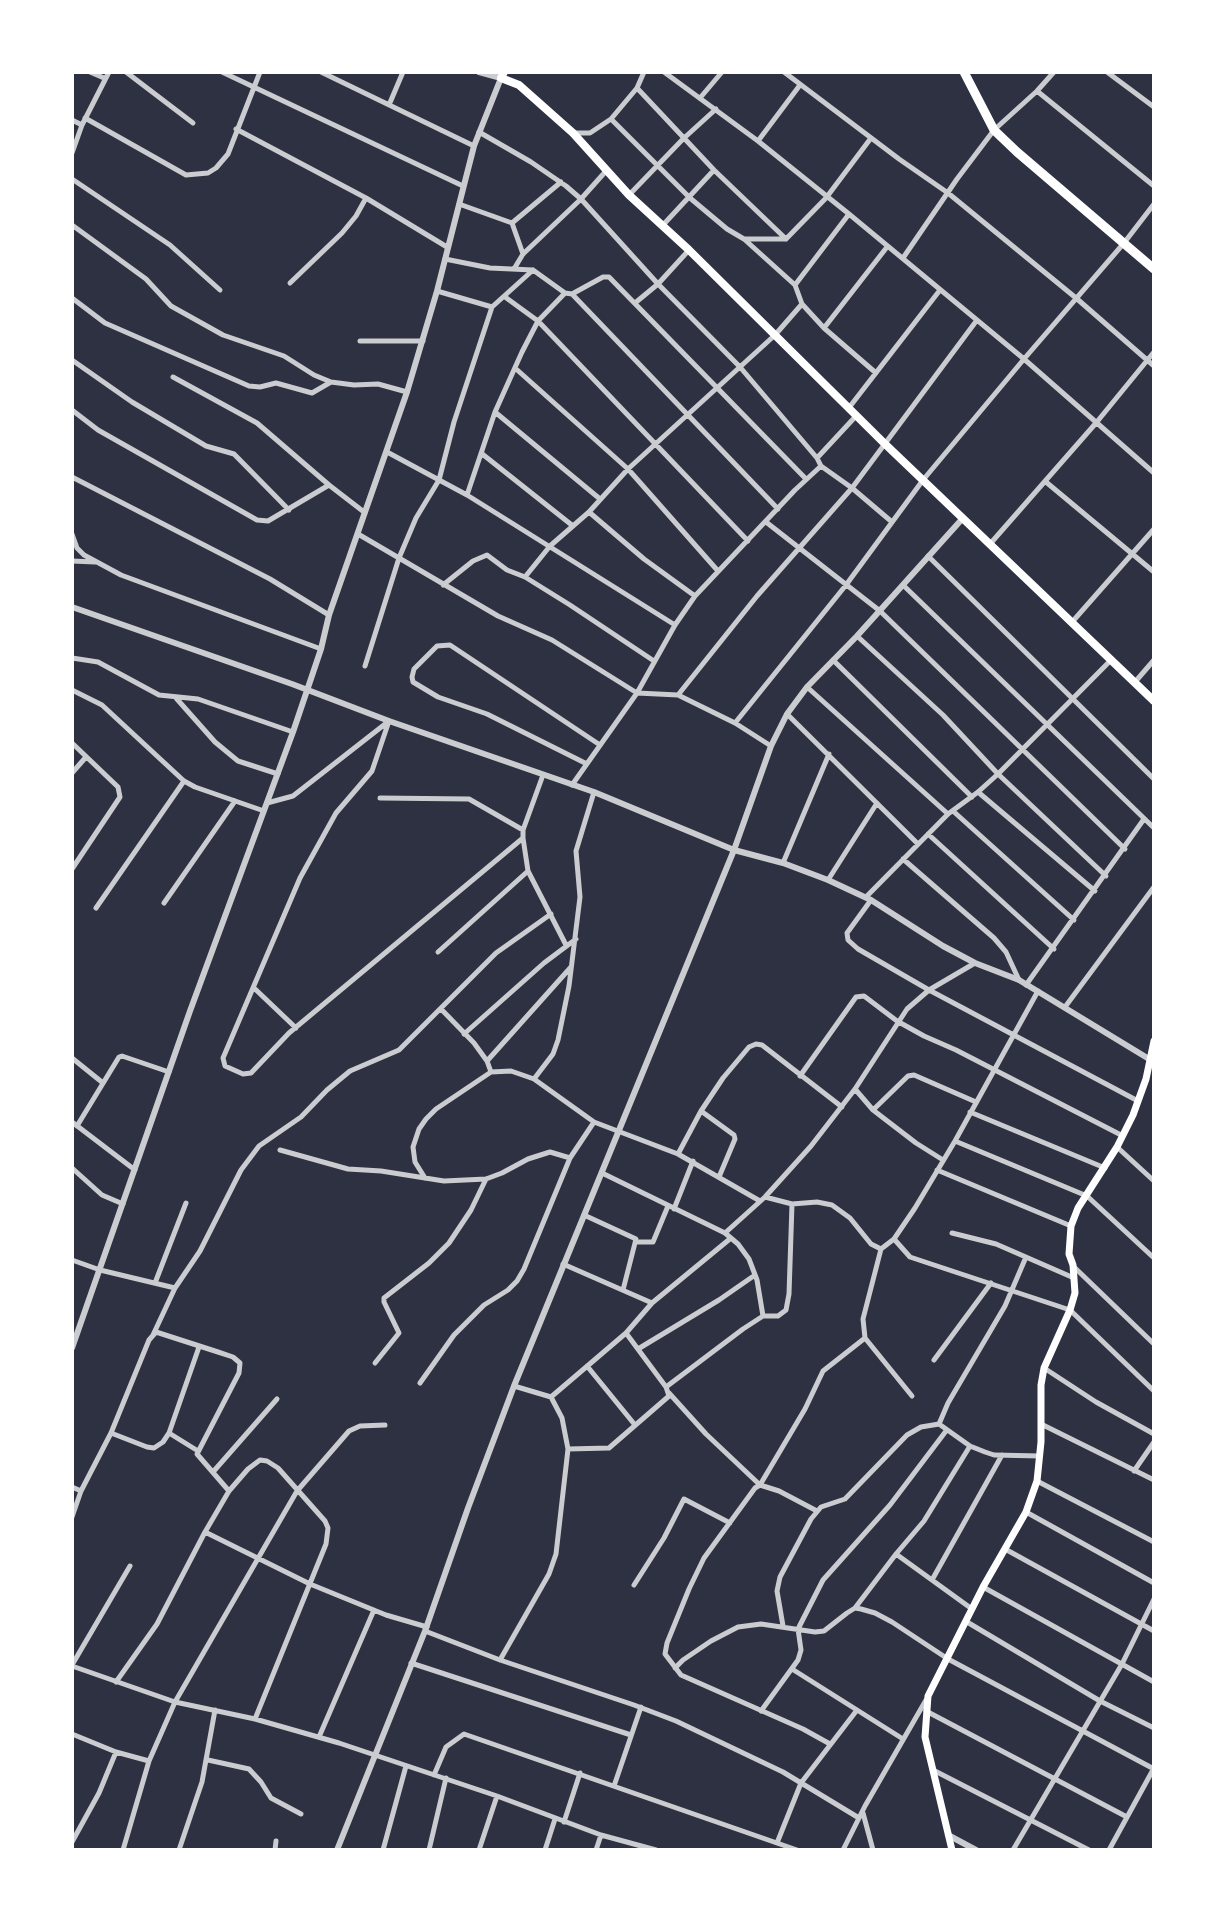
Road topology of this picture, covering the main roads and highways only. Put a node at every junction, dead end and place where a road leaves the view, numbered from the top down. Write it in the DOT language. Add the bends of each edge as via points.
graph roads {
  1 [pos="965,72"];
  2 [pos="503,75"];
  3 [pos="1154,269"];
  4 [pos="1154,701"];
  5 [pos="1154,1041"];
  6 [pos="1152,1060"];
  7 [pos="952,1850"];
  1 -- 3 [label="highway" via="994,131"];
  2 -- 4 [label="main road" via="573,133 629,195"];
  5 -- 6 [label="main road"];
  6 -- 7 [label="main road" via="1117,1147 1071,1226 1069,1254 1075,1293 1044,1367 1037,1481 1026,1512 928,1696 925,1737"];
}
